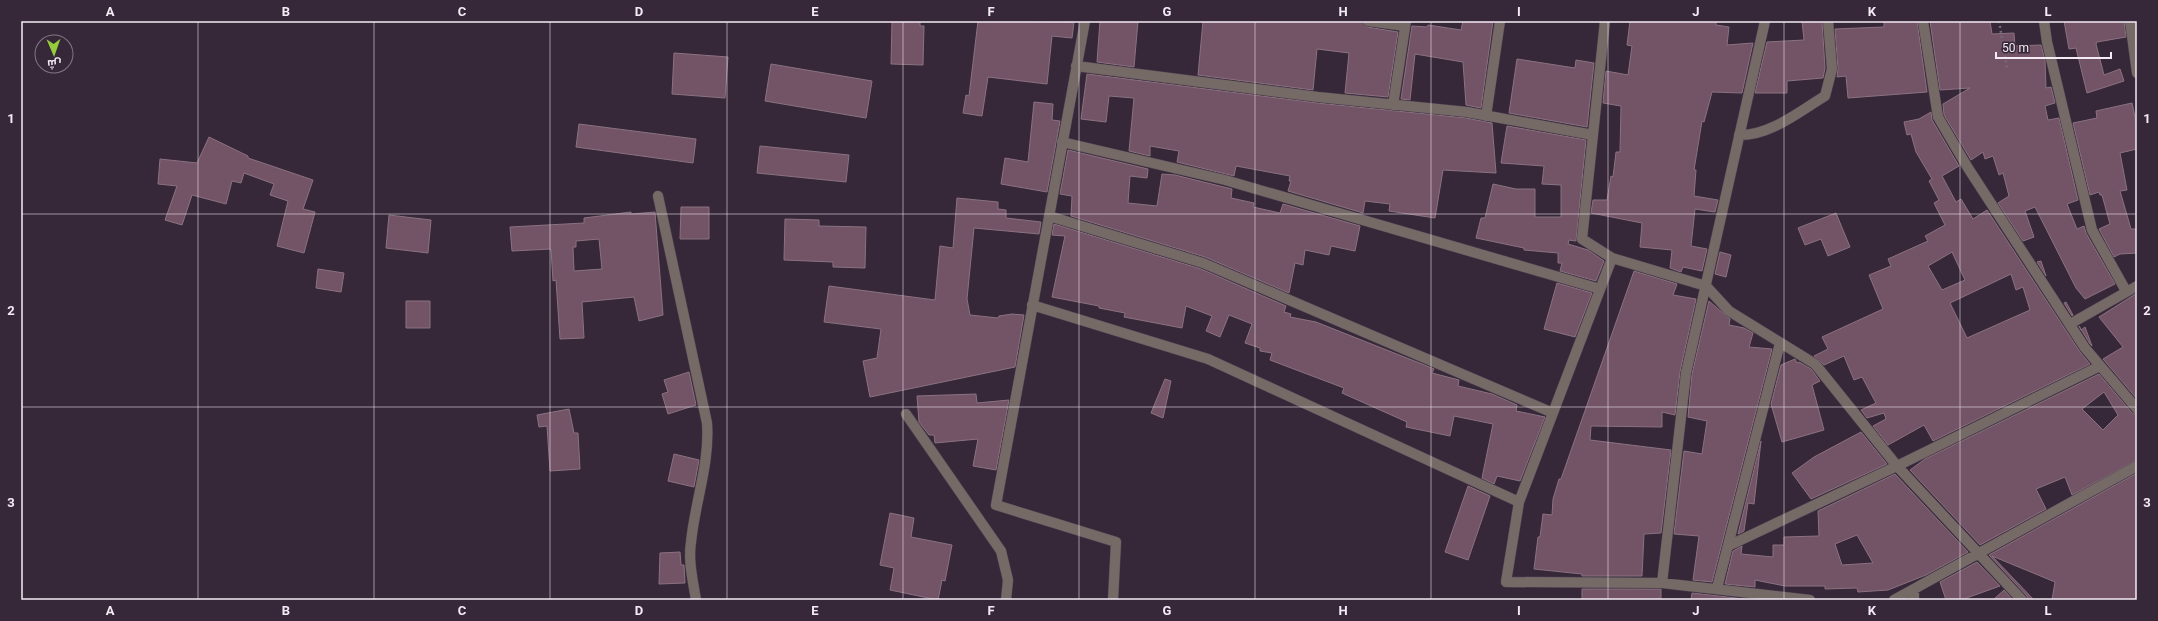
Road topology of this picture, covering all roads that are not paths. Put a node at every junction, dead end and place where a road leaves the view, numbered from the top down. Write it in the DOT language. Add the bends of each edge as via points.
graph roads {
  1 [pos="1085,21"];
  2 [pos="1368,21"];
  3 [pos="1500,21"];
  4 [pos="1605,21"];
  5 [pos="1765,21"];
  6 [pos="1828,21"];
  7 [pos="1923,21"];
  8 [pos="2044,21"];
  9 [pos="2130,21"];
  10 [pos="1406,24"];
  11 [pos="1076,66"];
  12 [pos="2137,73"];
  13 [pos="1393,105"];
  14 [pos="1486,116"];
  15 [pos="1593,135"];
  16 [pos="1740,135"];
  17 [pos="1062,142"];
  18 [pos="658,196"];
  19 [pos="1048,216"];
  20 [pos="1612,258"];
  21 [pos="1706,286"];
  22 [pos="2137,286"];
  23 [pos="1600,289"];
  24 [pos="2126,292"];
  25 [pos="1032,305"];
  26 [pos="2070,324"];
  27 [pos="1780,343"];
  28 [pos="2100,366"];
  29 [pos="2137,409"];
  30 [pos="1553,413"];
  31 [pos="906,414"];
  32 [pos="1898,466"];
  33 [pos="2137,466"];
  34 [pos="1519,502"];
  35 [pos="1728,546"];
  36 [pos="1979,554"];
  37 [pos="1662,583"];
  38 [pos="1717,588"];
  39 [pos="1914,589"];
  40 [pos="1771,598"];
  41 [pos="696,600"];
  42 [pos="1006,600"];
  43 [pos="1113,600"];
  44 [pos="1810,600"];
  45 [pos="1894,600"];
  46 [pos="1914,600"];
  47 [pos="2022,600"];
  1 -- 11 [label="street"];
  2 -- 10 [label="street"];
  3 -- 14 [label="street"];
  4 -- 15 [label="street"];
  5 -- 16 [label="street"];
  6 -- 16 [label="street" via="1832,69 1826,96 1784,122 1747,136"];
  7 -- 26 [label="street" via="1938,117 1968,168"];
  8 -- 24 [label="street" via="2092,230"];
  9 -- 12 [label="street"];
  10 -- 13 [label="street"];
  11 -- 13 [label="street"];
  11 -- 17 [label="street"];
  13 -- 14 [label="street"];
  14 -- 15 [label="street"];
  15 -- 20 [label="street" via="1582,239"];
  16 -- 21 [label="street"];
  17 -- 19 [label="street"];
  17 -- 23 [label="street" via="1225,180"];
  18 -- 41 [label="street" via="707,423 708,441 690,542 690,563"];
  19 -- 25 [label="street"];
  19 -- 30 [label="street" via="1203,263"];
  20 -- 21 [label="street"];
  20 -- 23 [label="street"];
  21 -- 27 [label="street" via="1729,311"];
  21 -- 37 [label="street" via="1686,373"];
  22 -- 24 [label="street"];
  23 -- 30 [label="street"];
  24 -- 26 [label="street"];
  25 -- 34 [label="street" via="1208,359"];
  25 -- 43 [label="street" via="996,505 1116,542"];
  26 -- 28 [label="street"];
  27 -- 32 [label="street" via="1815,364"];
  27 -- 35 [label="street"];
  28 -- 29 [label="street"];
  28 -- 32 [label="street"];
  30 -- 34 [label="street"];
  31 -- 42 [label="street" via="1001,550 1008,580"];
  32 -- 35 [label="street"];
  32 -- 36 [label="street"];
  33 -- 36 [label="street"];
  34 -- 37 [label="street" via="1506,582"];
  35 -- 38 [label="street"];
  36 -- 39 [label="street"];
  36 -- 47 [label="street"];
  37 -- 38 [label="street"];
  38 -- 40 [label="street"];
  39 -- 45 [label="street"];
  39 -- 46 [label="street"];
  40 -- 44 [label="street"];
}
